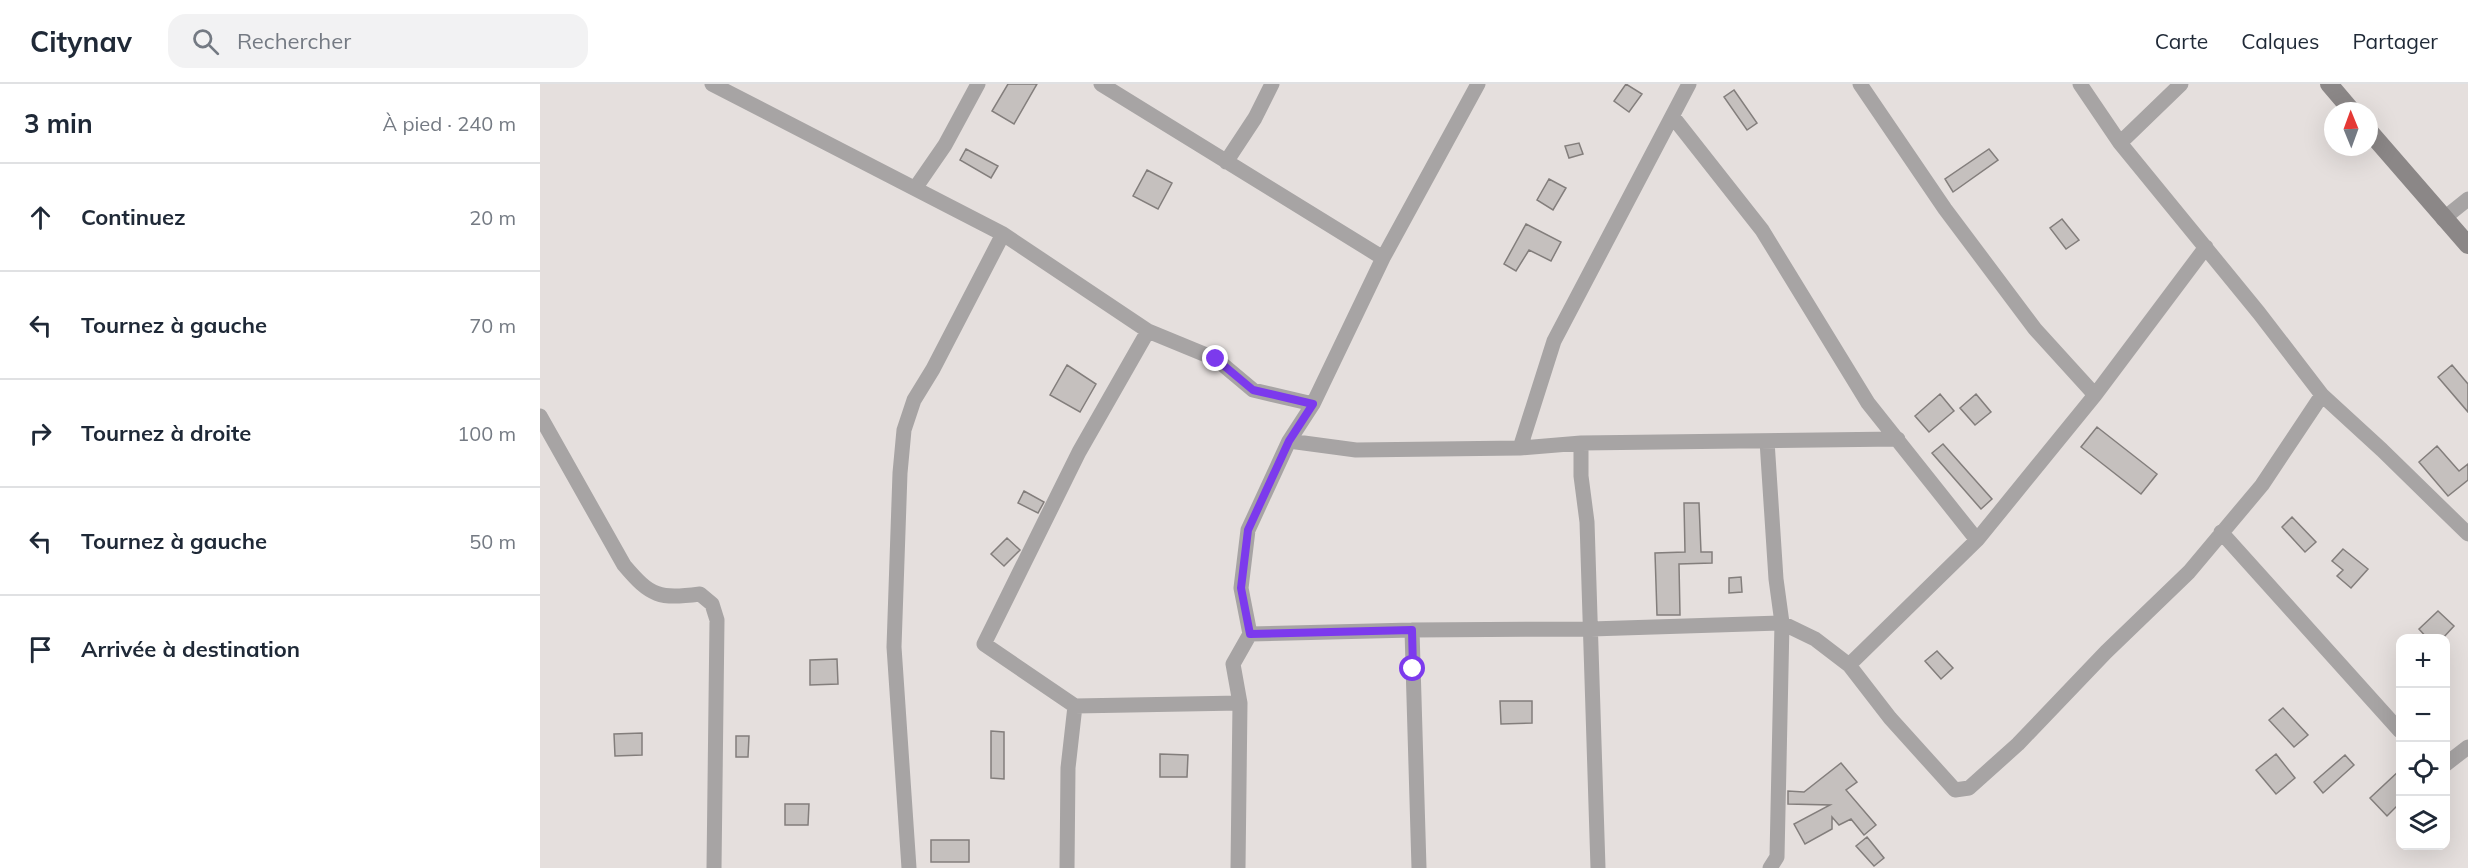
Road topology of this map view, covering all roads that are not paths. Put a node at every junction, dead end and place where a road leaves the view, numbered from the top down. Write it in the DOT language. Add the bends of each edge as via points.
graph roads {
  1 [pos="712,84"];
  2 [pos="978,84"];
  3 [pos="1101,84"];
  4 [pos="1272,84"];
  5 [pos="1478,84"];
  6 [pos="1689,84"];
  7 [pos="1860,84"];
  8 [pos="2080,84"];
  9 [pos="2181,84"];
  10 [pos="2329,84"];
  11 [pos="2344,102"];
  12 [pos="1673,117"];
  13 [pos="2378,142"];
  14 [pos="2120,143"];
  15 [pos="1226,162"];
  16 [pos="916,187"];
  17 [pos="2468,199"];
  18 [pos="2443,219"];
  19 [pos="1003,234"];
  20 [pos="2468,245"];
  21 [pos="2206,247"];
  22 [pos="1383,258"];
  23 [pos="1148,331"];
  24 [pos="2095,395"];
  25 [pos="2322,395"];
  26 [pos="1313,404"];
  27 [pos="540,416"];
  28 [pos="1898,439"];
  29 [pos="1289,441"];
  30 [pos="1767,441"];
  31 [pos="1581,443"];
  32 [pos="1520,448"];
  33 [pos="2221,532"];
  34 [pos="2468,534"];
  35 [pos="1977,540"];
  36 [pos="1782,622"];
  37 [pos="1591,629"];
  38 [pos="1412,630"];
  39 [pos="1250,634"];
  40 [pos="1849,665"];
  41 [pos="1240,703"];
  42 [pos="1075,706"];
  43 [pos="2396,727"];
  44 [pos="2468,747"];
  45 [pos="2450,760"];
  46 [pos="714,868"];
  47 [pos="909,868"];
  48 [pos="1067,868"];
  49 [pos="1238,868"];
  50 [pos="1419,868"];
  51 [pos="1598,868"];
  52 [pos="1770,868"];
  1 -- 16 [label="street"];
  2 -- 16 [label="street" via="945,145"];
  3 -- 15 [label="street"];
  4 -- 15 [label="street"];
  5 -- 22 [label="street"];
  6 -- 12 [label="street"];
  7 -- 24 [label="street" via="1959,228 2035,328"];
  8 -- 14 [label="street"];
  9 -- 14 [label="street"];
  10 -- 11 [label="street"];
  12 -- 28 [label="street" via="1762,230 1868,404"];
  12 -- 32 [label="street" via="1554,341"];
  13 -- 18 [label="street"];
  14 -- 21 [label="street"];
  15 -- 22 [label="street"];
  16 -- 19 [label="street"];
  17 -- 18 [label="street"];
  18 -- 20 [label="street"];
  19 -- 23 [label="street"];
  19 -- 47 [label="street" via="914,400 904,430 894,646"];
  21 -- 24 [label="street"];
  21 -- 25 [label="street"];
  22 -- 26 [label="street"];
  23 -- 26 [label="street" via="1216,359 1253,390"];
  23 -- 42 [label="street" via="1079,452 984,644"];
  24 -- 35 [label="street"];
  25 -- 33 [label="street" via="2262,485"];
  25 -- 34 [label="street"];
  26 -- 29 [label="street"];
  27 -- 46 [label="street" via="624,565 641,585 661,596 700,594 712,604 717,620"];
  28 -- 30 [label="street"];
  28 -- 35 [label="street"];
  29 -- 32 [label="street" via="1356,450"];
  29 -- 39 [label="street" via="1248,530 1241,588"];
  30 -- 31 [label="street"];
  30 -- 36 [label="street"];
  31 -- 32 [label="street"];
  31 -- 37 [label="street"];
  33 -- 40 [label="street" via="2189,572 2018,744 1962,791 1955,790 1890,718"];
  33 -- 43 [label="street"];
  35 -- 40 [label="street"];
  36 -- 37 [label="street"];
  36 -- 40 [label="street" via="1815,639"];
  36 -- 52 [label="street" via="1777,857"];
  37 -- 38 [label="street"];
  37 -- 51 [label="street"];
  38 -- 39 [label="street"];
  38 -- 50 [label="street"];
  39 -- 41 [label="street" via="1233,664"];
  41 -- 42 [label="street"];
  41 -- 49 [label="street"];
  42 -- 48 [label="street" via="1068,768"];
  44 -- 45 [label="street"];
}
